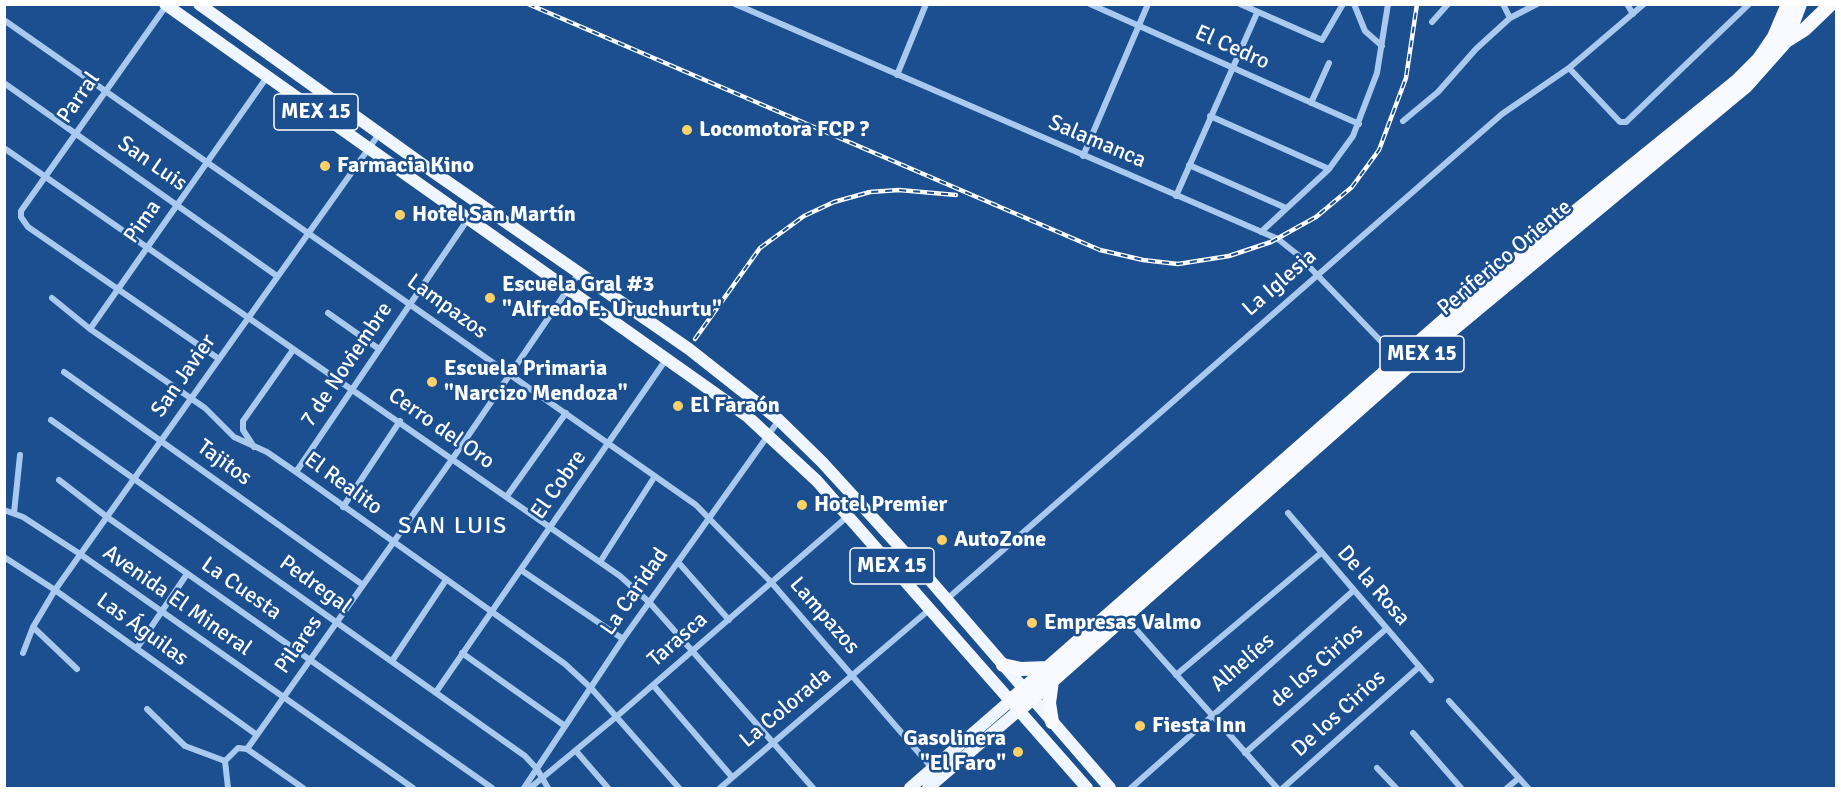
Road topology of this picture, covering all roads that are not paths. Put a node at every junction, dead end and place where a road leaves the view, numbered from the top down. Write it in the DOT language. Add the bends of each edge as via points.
graph roads {
  1 [pos="199,4"];
  2 [pos="735,4"];
  3 [pos="926,4"];
  4 [pos="1090,4"];
  5 [pos="1148,4"];
  6 [pos="1240,4"];
  7 [pos="1343,4"];
  8 [pos="1354,4"];
  9 [pos="1388,4"];
  10 [pos="1448,4"];
  11 [pos="1503,4"];
  12 [pos="1537,4"];
  13 [pos="1627,4"];
  14 [pos="1644,4"];
  15 [pos="1749,4"];
  16 [pos="1788,4"];
  17 [pos="1800,4"];
  18 [pos="1831,4"];
  19 [pos="166,5"];
  20 [pos="1257,13"];
  21 [pos="1633,14"];
  22 [pos="1510,18"];
  23 [pos="4,20"];
  24 [pos="1432,22"];
  25 [pos="1140,27"];
  26 [pos="1786,41"];
  27 [pos="1382,46"];
  28 [pos="1329,63"];
  29 [pos="1232,68"];
  30 [pos="1569,68"];
  31 [pos="897,75"];
  32 [pos="267,77"];
  33 [pos="4,83"];
  34 [pos="105,92"];
  35 [pos="1311,103"];
  36 [pos="1210,116"];
  37 [pos="1403,121"];
  38 [pos="1359,124"];
  39 [pos="77,133"];
  40 [pos="379,134"];
  41 [pos="4,147"];
  42 [pos="368,148"];
  43 [pos="1083,156"];
  44 [pos="207,162"];
  45 [pos="1189,165"];
  46 [pos="1329,169"];
  47 [pos="46,176"];
  48 [pos="1176,196"];
  49 [pos="177,204"];
  50 [pos="1286,208"];
  51 [pos="468,219"];
  52 [pos="309,231"];
  53 [pos="1261,232"];
  54 [pos="148,246"];
  55 [pos="579,273"];
  56 [pos="1318,274"];
  57 [pos="277,276"];
  58 [pos="118,288"];
  59 [pos="568,288"];
  60 [pos="52,298"];
  61 [pos="410,303"];
  62 [pos="328,313"];
  63 [pos="248,318"];
  64 [pos="90,329"];
  65 [pos="379,350"];
  66 [pos="293,351"];
  67 [pos="668,357"];
  68 [pos="219,359"];
  69 [pos="1402,364"];
  70 [pos="64,372"];
  71 [pos="510,375"];
  72 [pos="352,390"];
  73 [pos="190,399"];
  74 [pos="566,413"];
  75 [pos="51,420"];
  76 [pos="780,420"];
  77 [pos="400,421"];
  78 [pos="769,436"];
  79 [pos="161,440"];
  80 [pos="610,444"];
  81 [pos="255,448"];
  82 [pos="20,455"];
  83 [pos="453,458"];
  84 [pos="296,471"];
  85 [pos="655,476"];
  86 [pos="134,478"];
  87 [pos="59,480"];
  88 [pos="507,496"];
  89 [pos="342,507"];
  90 [pos="4,510"];
  91 [pos="14,513"];
  92 [pos="1288,513"];
  93 [pos="107,516"];
  94 [pos="848,516"];
  95 [pos="710,517"];
  96 [pos="551,528"];
  97 [pos="392,542"];
  98 [pos="1321,553"];
  99 [pos="80,554"];
  100 [pos="6,560"];
  101 [pos="600,562"];
  102 [pos="678,562"];
  103 [pos="521,570"];
  104 [pos="187,574"];
  105 [pos="446,580"];
  106 [pos="771,582"];
  107 [pos="363,585"];
  108 [pos="55,590"];
  109 [pos="1353,591"];
  110 [pos="947,599"];
  111 [pos="650,603"];
  112 [pos="930,609"];
  113 [pos="492,610"];
  114 [pos="161,611"];
  115 [pos="1120,613"];
  116 [pos="729,620"];
  117 [pos="336,624"];
  118 [pos="33,627"];
  119 [pos="1386,629"];
  120 [pos="623,639"];
  121 [pos="137,648"];
  122 [pos="693,651"];
  123 [pos="23,652"];
  124 [pos="462,653"];
  125 [pos="310,660"];
  126 [pos="392,661"];
  127 [pos="1003,665"];
  128 [pos="1419,667"];
  129 [pos="77,669"];
  130 [pos="1050,675"];
  131 [pos="1176,675"];
  132 [pos="852,676"];
  133 [pos="1431,680"];
  134 [pos="653,685"];
  135 [pos="591,688"];
  136 [pos="436,692"];
  137 [pos="1028,694"];
  138 [pos="284,698"];
  139 [pos="1449,701"];
  140 [pos="1014,706"];
  141 [pos="147,709"];
  142 [pos="1211,715"];
  143 [pos="616,717"];
  144 [pos="1052,722"];
  145 [pos="565,726"];
  146 [pos="1413,734"];
  147 [pos="257,735"];
  148 [pos="772,743"];
  149 [pos="247,749"];
  150 [pos="576,751"];
  151 [pos="1245,753"];
  152 [pos="225,761"];
  153 [pos="932,768"];
  154 [pos="1377,768"];
  155 [pos="537,769"];
  156 [pos="732,777"];
  157 [pos="542,778"];
  158 [pos="1519,778"];
  159 [pos="925,787"];
  160 [pos="1082,787"];
  161 [pos="228,789"];
  162 [pos="303,789"];
  163 [pos="413,789"];
  164 [pos="492,789"];
  165 [pos="524,789"];
  166 [pos="530,789"];
  167 [pos="548,789"];
  168 [pos="608,789"];
  169 [pos="679,789"];
  170 [pos="720,789"];
  171 [pos="813,789"];
  172 [pos="910,789"];
  173 [pos="1110,789"];
  174 [pos="1131,789"];
  175 [pos="1277,789"];
  176 [pos="1283,789"];
  177 [pos="1396,789"];
  178 [pos="1461,789"];
  179 [pos="1507,789"];
  180 [pos="1528,789"];
  1 -- 40 [label="main road, MEX 15"];
  2 -- 31 [label="street, Salamanca"];
  3 -- 31 [label="street"];
  4 -- 25 [label="street, El Cedro"];
  5 -- 25 [label="street"];
  6 -- 20 [label="street"];
  7 -- 20 [label="street" via="1322,40"];
  8 -- 27 [label="street" via="1365,31"];
  9 -- 27 [label="street"];
  10 -- 24 [label="street"];
  11 -- 22 [label="street"];
  12 -- 22 [label="street"];
  13 -- 21 [label="street"];
  14 -- 21 [label="street, La Iglesia"];
  15 -- 30 [label="street" via="1626,122 1620,122"];
  16 -- 69 [label="highway, Periferico Oriente / MEX 15" via="1774,37 1737,81"];
  17 -- 26 [label="highway, Periferico Oriente / MEX 15"];
  18 -- 26 [label="highway"];
  19 -- 32 [label="main road, MEX 15"];
  19 -- 34 [label="street, Parral"];
  20 -- 29 [label="street"];
  21 -- 30 [label="street, La Iglesia"];
  22 -- 37 [label="street" via="1438,92"];
  23 -- 34 [label="street, Lampazos"];
  25 -- 29 [label="street, El Cedro"];
  25 -- 43 [label="street"];
  26 -- 69 [label="highway, Periferico Oriente / MEX 15" via="1746,86"];
  27 -- 38 [label="street"];
  28 -- 35 [label="street"];
  29 -- 35 [label="street, El Cedro"];
  29 -- 36 [label="street"];
  30 -- 56 [label="street, La Iglesia" via="1502,114"];
  31 -- 43 [label="street, Salamanca"];
  32 -- 42 [label="main road, MEX 15"];
  32 -- 44 [label="street, Pima"];
  33 -- 39 [label="street, San Luis"];
  34 -- 39 [label="street, Parral"];
  34 -- 44 [label="street, Lampazos"];
  35 -- 38 [label="street, El Cedro"];
  36 -- 45 [label="street"];
  36 -- 46 [label="street"];
  38 -- 46 [label="street"];
  39 -- 47 [label="street, Parral"];
  39 -- 49 [label="street, San Luis"];
  40 -- 42 [label="street, San Javier"];
  40 -- 55 [label="main road, MEX 15"];
  41 -- 47 [label="street, Cerro del Oro"];
  42 -- 51 [label="main road, MEX 15"];
  42 -- 52 [label="street, San Javier"];
  43 -- 48 [label="street, Salamanca"];
  44 -- 49 [label="street, Pima"];
  44 -- 52 [label="street, Lampazos"];
  45 -- 48 [label="street"];
  45 -- 50 [label="street"];
  46 -- 50 [label="street"];
  47 -- 54 [label="street, Cerro del Oro"];
  47 -- 58 [label="street, Parral" via="21,211 21,217 28,226"];
  48 -- 53 [label="street, Salamanca"];
  49 -- 54 [label="street, Pima"];
  49 -- 57 [label="street, San Luis"];
  50 -- 53 [label="street"];
  51 -- 59 [label="main road, MEX 15"];
  51 -- 61 [label="street, 7 de Noviembre"];
  52 -- 57 [label="street, San Javier"];
  52 -- 61 [label="street, Lampazos"];
  53 -- 56 [label="street, Salamanca" via="1290,248"];
  54 -- 58 [label="street, Pima"];
  54 -- 63 [label="street, Cerro del Oro"];
  55 -- 59 [label="street, Pilares"];
  55 -- 76 [label="main road, MEX 15" via="689,349"];
  56 -- 69 [label="street, Salamanca"];
  56 -- 110 [label="street, La Iglesia"];
  57 -- 63 [label="street, San Javier"];
  58 -- 64 [label="street, Pima"];
  58 -- 68 [label="street"];
  59 -- 67 [label="main road, MEX 15"];
  59 -- 71 [label="street, Pilares"];
  60 -- 64 [label="street, El Realito"];
  61 -- 65 [label="street, 7 de Noviembre"];
  61 -- 71 [label="street, Lampazos"];
  62 -- 65 [label="street"];
  63 -- 66 [label="street, Cerro del Oro"];
  63 -- 68 [label="street, San Javier"];
  64 -- 73 [label="street, El Realito"];
  65 -- 72 [label="street, 7 de Noviembre"];
  66 -- 72 [label="street, Cerro del Oro"];
  66 -- 81 [label="street" via="243,421 243,430"];
  67 -- 78 [label="main road, MEX 15"];
  67 -- 80 [label="street, El Cobre"];
  68 -- 73 [label="street, San Javier"];
  69 -- 115 [label="highway, Periferico Oriente / MEX 15"];
  70 -- 79 [label="street, Tajitos"];
  71 -- 74 [label="street, Lampazos"];
  71 -- 83 [label="street, Pilares"];
  72 -- 77 [label="street, Cerro del Oro"];
  72 -- 84 [label="street, 7 de Noviembre"];
  73 -- 79 [label="street, San Javier"];
  73 -- 81 [label="street, El Realito" via="234,437"];
  74 -- 80 [label="street, Lampazos"];
  74 -- 88 [label="street"];
  75 -- 86 [label="street, Pedregal"];
  76 -- 78 [label="street, La Caridad"];
  76 -- 110 [label="main road, MEX 15"];
  77 -- 83 [label="street, Cerro del Oro"];
  77 -- 89 [label="street"];
  78 -- 94 [label="main road, MEX 15"];
  78 -- 95 [label="street, La Caridad"];
  79 -- 86 [label="street, San Javier"];
  79 -- 107 [label="street, Tajitos"];
  80 -- 85 [label="street, Lampazos"];
  80 -- 96 [label="street, El Cobre"];
  81 -- 84 [label="street, El Realito"];
  82 -- 91 [label="street"];
  83 -- 88 [label="street, Cerro del Oro"];
  83 -- 97 [label="street, Pilares"];
  84 -- 89 [label="street, El Realito"];
  85 -- 95 [label="street, Lampazos"];
  85 -- 101 [label="street"];
  86 -- 93 [label="street, San Javier"];
  86 -- 117 [label="street, Pedregal"];
  87 -- 93 [label="street, La Cuesta"];
  88 -- 96 [label="street, Cerro del Oro"];
  89 -- 97 [label="street, El Realito"];
  90 -- 91 [label="street, Avenida El Mineral"];
  91 -- 99 [label="street, Avenida El Mineral"];
  92 -- 98 [label="street, De la Rosa"];
  93 -- 99 [label="street, San Javier"];
  93 -- 104 [label="street, La Cuesta"];
  94 -- 106 [label="street, Tarasca"];
  94 -- 112 [label="main road, MEX 15"];
  95 -- 102 [label="street, La Caridad"];
  95 -- 106 [label="street, Lampazos"];
  96 -- 101 [label="street, Cerro del Oro"];
  96 -- 103 [label="street, El Cobre"];
  97 -- 105 [label="street, El Realito"];
  97 -- 107 [label="street, Pilares"];
  98 -- 109 [label="street, De la Rosa"];
  98 -- 131 [label="street"];
  99 -- 108 [label="street, San Javier"];
  99 -- 114 [label="street, Avenida El Mineral"];
  100 -- 108 [label="street, Las Águilas"];
  101 -- 111 [label="street, Cerro del Oro"];
  102 -- 111 [label="street, La Caridad"];
  102 -- 116 [label="street"];
  103 -- 113 [label="street, El Cobre"];
  103 -- 120 [label="street"];
  104 -- 114 [label="street"];
  104 -- 125 [label="street, La Cuesta"];
  105 -- 113 [label="street, El Realito"];
  105 -- 126 [label="street"];
  106 -- 116 [label="street, Tarasca"];
  106 -- 132 [label="street, Lampazos"];
  107 -- 117 [label="street, Pilares"];
  108 -- 118 [label="street, San Javier"];
  108 -- 121 [label="street, Las Águilas"];
  109 -- 119 [label="street, De la Rosa"];
  109 -- 142 [label="street, Alhelíes"];
  110 -- 127 [label="main road, MEX 15"];
  111 -- 120 [label="street, La Caridad"];
  111 -- 122 [label="street, Cerro del Oro"];
  112 -- 132 [label="street, La Colorada"];
  112 -- 140 [label="main road, MEX 15"];
  113 -- 124 [label="street, El Cobre"];
  113 -- 135 [label="street, El Realito"];
  114 -- 121 [label="street"];
  114 -- 138 [label="street, Avenida El Mineral"];
  115 -- 130 [label="highway, Periferico Oriente / MEX 15"];
  115 -- 131 [label="street"];
  116 -- 122 [label="street, Tarasca"];
  117 -- 125 [label="street, Pilares"];
  117 -- 126 [label="street, Pedregal"];
  118 -- 123 [label="street, San Javier"];
  118 -- 129 [label="street"];
  119 -- 128 [label="street, De la Rosa"];
  119 -- 151 [label="street, de los Cirios"];
  120 -- 135 [label="street, La Caridad"];
  121 -- 147 [label="street, Las Águilas"];
  122 -- 134 [label="street, Tarasca"];
  122 -- 148 [label="street, Cerro del Oro"];
  124 -- 136 [label="street, El Cobre"];
  124 -- 145 [label="street"];
  125 -- 138 [label="street, Pilares"];
  125 -- 164 [label="street, La Cuesta"];
  126 -- 136 [label="street, Pedregal"];
  127 -- 130 [label="highway"];
  127 -- 137 [label="main road, MEX 15"];
  128 -- 133 [label="street, De la Rosa"];
  128 -- 176 [label="street, De los Cirios"];
  130 -- 137 [label="highway, Periferico Oriente / MEX 15"];
  130 -- 144 [label="highway"];
  131 -- 142 [label="street"];
  132 -- 148 [label="street, La Colorada"];
  132 -- 153 [label="street, Lampazos"];
  134 -- 143 [label="street, Tarasca"];
  134 -- 156 [label="street"];
  135 -- 143 [label="street, El Realito"];
  135 -- 145 [label="street, La Caridad"];
  136 -- 155 [label="street, Pedregal" via="525,756"];
  137 -- 140 [label="highway, Periferico Oriente"];
  137 -- 144 [label="main road, MEX 15"];
  138 -- 147 [label="street, Pilares"];
  138 -- 163 [label="street, Avenida El Mineral"];
  139 -- 158 [label="street"];
  140 -- 153 [label="main road"];
  140 -- 159 [label="main road"];
  140 -- 160 [label="main road, MEX 15"];
  141 -- 152 [label="street" via="185,746"];
  142 -- 151 [label="street"];
  142 -- 174 [label="street, Alhelíes"];
  143 -- 150 [label="street, Tarasca"];
  143 -- 169 [label="street, El Realito"];
  144 -- 173 [label="main road, MEX 15"];
  145 -- 155 [label="street, La Caridad"];
  146 -- 178 [label="street"];
  147 -- 149 [label="street, Pilares"];
  148 -- 156 [label="street, La Colorada"];
  148 -- 171 [label="street, Cerro del Oro"];
  149 -- 152 [label="street, Pilares" via="238,748"];
  149 -- 162 [label="street"];
  150 -- 157 [label="street, Tarasca"];
  150 -- 168 [label="street"];
  151 -- 175 [label="street"];
  152 -- 161 [label="street"];
  153 -- 159 [label="main road" via="936,774"];
  153 -- 172 [label="main road"];
  154 -- 177 [label="street"];
  155 -- 157 [label="street, Pedregal"];
  155 -- 165 [label="street, La Caridad"];
  156 -- 170 [label="street, La Colorada"];
  157 -- 166 [label="street, Tarasca"];
  157 -- 167 [label="street, Pedregal"];
  158 -- 179 [label="street"];
  158 -- 180 [label="street"];
}
